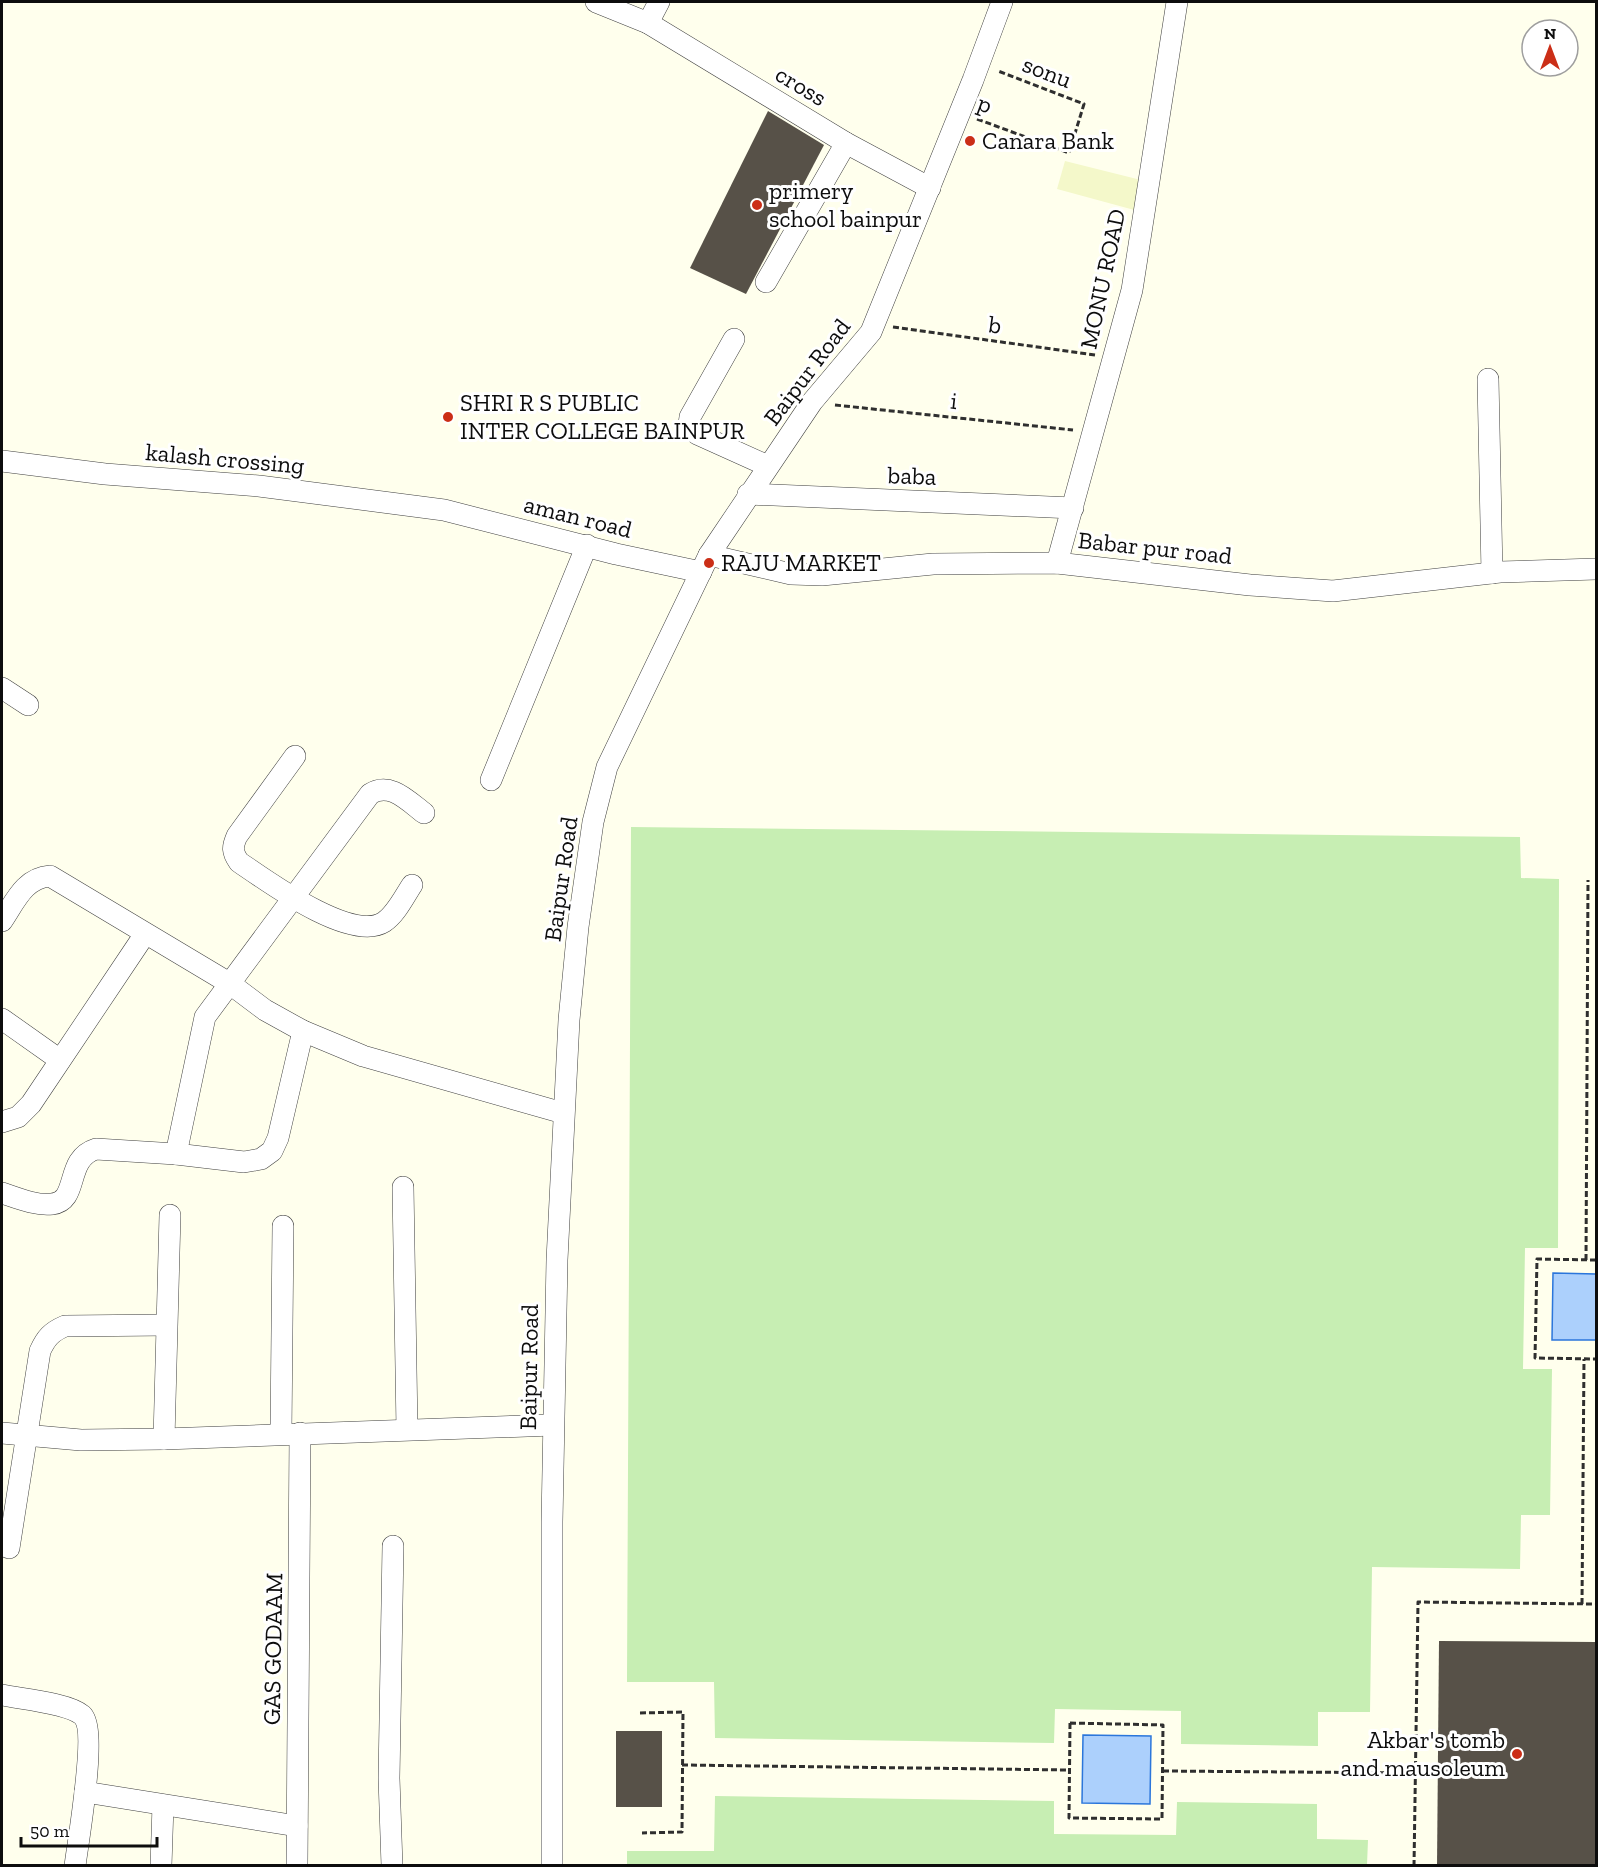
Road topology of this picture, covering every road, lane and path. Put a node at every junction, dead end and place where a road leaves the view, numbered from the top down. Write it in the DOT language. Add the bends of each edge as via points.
graph roads {
  1 [pos="596,2"];
  2 [pos="659,2"];
  3 [pos="1002,2"];
  4 [pos="1177,2"];
  5 [pos="648,23"];
  6 [pos="979,63"];
  7 [pos="960,113"];
  8 [pos="1077,123"];
  9 [pos="846,143"];
  10 [pos="930,188"];
  11 [pos="766,282"];
  12 [pos="874,325"];
  13 [pos="734,339"];
  14 [pos="1113,358"];
  15 [pos="1488,378"];
  16 [pos="812,402"];
  17 [pos="1093,433"];
  18 [pos="2,461"];
  19 [pos="768,466"];
  20 [pos="748,494"];
  21 [pos="1073,508"];
  22 [pos="444,510"];
  23 [pos="587,546"];
  24 [pos="705,563"];
  25 [pos="1057,563"];
  26 [pos="1596,569"];
  27 [pos="1492,573"];
  28 [pos="2,688"];
  29 [pos="28,705"];
  30 [pos="295,756"];
  31 [pos="491,780"];
  32 [pos="424,813"];
  33 [pos="1588,880"];
  34 [pos="412,885"];
  35 [pos="294,899"];
  36 [pos="2,921"];
  37 [pos="145,934"];
  38 [pos="229,983"];
  39 [pos="2,1020"];
  40 [pos="303,1031"];
  41 [pos="60,1060"];
  42 [pos="563,1113"];
  43 [pos="2,1122"];
  44 [pos="176,1154"];
  45 [pos="403,1187"];
  46 [pos="2,1193"];
  47 [pos="170,1215"];
  48 [pos="283,1226"];
  49 [pos="1586,1260"];
  50 [pos="1596,1260"];
  51 [pos="166,1325"];
  52 [pos="1584,1359"];
  53 [pos="1596,1359"];
  54 [pos="553,1425"];
  55 [pos="407,1429"];
  56 [pos="2,1433"];
  57 [pos="291,1433"];
  58 [pos="25,1435"];
  59 [pos="164,1439"];
  60 [pos="393,1546"];
  61 [pos="9,1548"];
  62 [pos="1582,1604"];
  63 [pos="1596,1604"];
  64 [pos="2,1695"];
  65 [pos="640,1713"];
  66 [pos="682,1765"];
  67 [pos="1069,1770"];
  68 [pos="1162,1771"];
  69 [pos="1415,1773"];
  70 [pos="85,1792"];
  71 [pos="163,1805"];
  72 [pos="297,1826"];
  73 [pos="642,1833"];
  74 [pos="75,1866"];
  75 [pos="161,1866"];
  76 [pos="297,1866"];
  77 [pos="392,1866"];
  78 [pos="552,1866"];
  79 [pos="1414,1866"];
  1 -- 5 [label="street, cross"];
  2 -- 5 [label="street"];
  3 -- 6 [label="street, Baipur Road"];
  4 -- 14 [label="street, MONU ROAD" via="1132,290"];
  5 -- 9 [label="street, cross"];
  6 -- 7 [label="street, Baipur Road"];
  6 -- 8 [label="path, sonu" via="1084,104"];
  7 -- 8 [label="path, p" via="1069,153"];
  7 -- 10 [label="street, Baipur Road"];
  9 -- 10 [label="street, cross"];
  9 -- 11 [label="street"];
  10 -- 12 [label="street, Baipur Road"];
  12 -- 14 [label="path, b"];
  12 -- 16 [label="street, Baipur Road"];
  13 -- 19 [label="street" via="689,424 697,434"];
  14 -- 17 [label="street, MONU ROAD"];
  15 -- 27 [label="street"];
  16 -- 17 [label="path, i"];
  16 -- 19 [label="street, Baipur Road"];
  17 -- 21 [label="street, MONU ROAD"];
  18 -- 22 [label="street, kalash crossing" via="105,474 260,486"];
  19 -- 20 [label="street, Baipur Road"];
  20 -- 21 [label="street, baba"];
  20 -- 24 [label="street, Baipur Road"];
  21 -- 25 [label="street, MONU ROAD"];
  22 -- 23 [label="street, aman road"];
  23 -- 24 [label="street, aman road"];
  23 -- 31 [label="street"];
  24 -- 25 [label="street, Babar pur road" via="822,575 933,564"];
  24 -- 42 [label="street, Baipur Road" via="607,767 578,927"];
  25 -- 27 [label="street, Babar pur road" via="1333,591"];
  26 -- 27 [label="street, Babar pur road"];
  28 -- 29 [label="street"];
  30 -- 35 [label="street" via="232,847 239,862"];
  32 -- 35 [label="street" via="395,792 378,789 370,794"];
  33 -- 49 [label="path"];
  34 -- 35 [label="street" via="384,922 370,927 350,924"];
  35 -- 38 [label="street"];
  36 -- 37 [label="street" via="26,885 37,877 50,876"];
  37 -- 38 [label="street"];
  37 -- 41 [label="street"];
  38 -- 40 [label="street" via="265,1010"];
  38 -- 44 [label="street" via="205,1017"];
  39 -- 41 [label="street"];
  40 -- 42 [label="street" via="363,1056"];
  40 -- 44 [label="street" via="272,1151 261,1159 244,1162"];
  41 -- 43 [label="street" via="31,1104 18,1117"];
  42 -- 54 [label="street, Baipur Road"];
  44 -- 46 [label="street" via="108,1149 86,1152 79,1159 64,1199 58,1203 41,1204"];
  45 -- 55 [label="street"];
  47 -- 51 [label="street"];
  48 -- 57 [label="street, GAS GODAAM"];
  49 -- 50 [label="path"];
  49 -- 52 [label="path" via="1537,1259 1535,1358"];
  51 -- 58 [label="street" via="64,1326 54,1331 40,1351"];
  51 -- 59 [label="street"];
  52 -- 53 [label="path"];
  52 -- 62 [label="path"];
  54 -- 55 [label="street"];
  54 -- 78 [label="street, Baipur Road"];
  55 -- 57 [label="street"];
  56 -- 58 [label="street"];
  57 -- 59 [label="street"];
  57 -- 72 [label="street, GAS GODAAM"];
  58 -- 59 [label="street" via="81,1440"];
  58 -- 61 [label="street"];
  60 -- 77 [label="street" via="389,1778"];
  62 -- 63 [label="path"];
  62 -- 69 [label="path" via="1418,1602"];
  64 -- 70 [label="street" via="71,1709 85,1718 89,1728"];
  65 -- 66 [label="path" via="683,1712"];
  66 -- 67 [label="path"];
  66 -- 73 [label="path" via="682,1832"];
  67 -- 68 [label="path" via="1070,1723 1163,1725"];
  67 -- 68 [label="path" via="1068,1818 1162,1819"];
  68 -- 69 [label="path"];
  69 -- 79 [label="path"];
  70 -- 71 [label="street"];
  70 -- 74 [label="street"];
  71 -- 72 [label="street"];
  71 -- 75 [label="street"];
  72 -- 76 [label="street, GAS GODAAM"];
}
